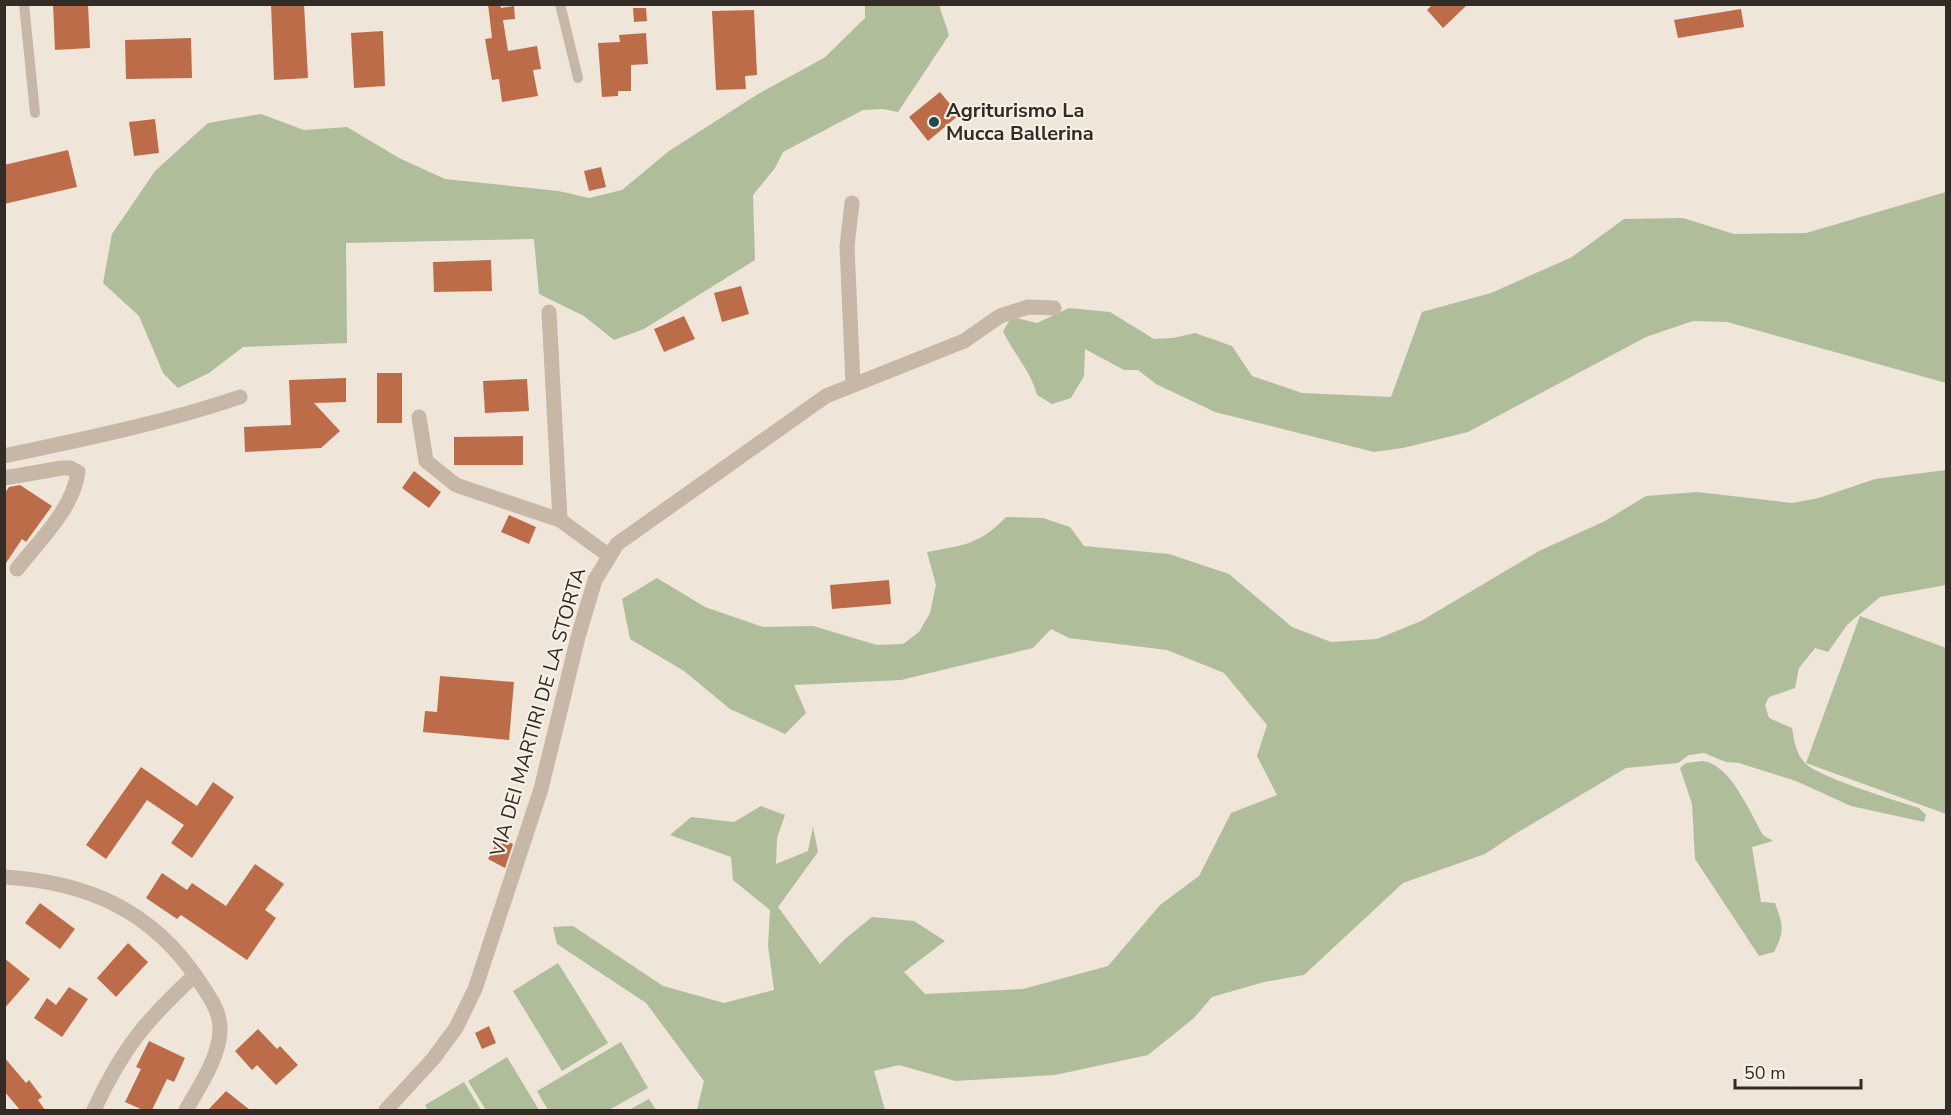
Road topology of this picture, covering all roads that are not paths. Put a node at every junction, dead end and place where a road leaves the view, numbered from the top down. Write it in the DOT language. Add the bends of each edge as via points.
graph roads {
  1 [pos="24,4"];
  2 [pos="560,4"];
  3 [pos="578,78"];
  4 [pos="35,113"];
  5 [pos="852,202"];
  6 [pos="1054,308"];
  7 [pos="549,312"];
  8 [pos="853,384"];
  9 [pos="240,397"];
  10 [pos="419,417"];
  11 [pos="4,456"];
  12 [pos="4,478"];
  13 [pos="560,520"];
  14 [pos="608,555"];
  15 [pos="17,569"];
  16 [pos="4,877"];
  17 [pos="195,975"];
  18 [pos="94,1110"];
  19 [pos="186,1110"];
  20 [pos="386,1110"];
  1 -- 4 [label="lane"];
  2 -- 3 [label="lane"];
  5 -- 8 [label="street" via="847,246"];
  6 -- 8 [label="street, VIA DEI MARTIRI DE LA STORTA" via="1028,307 1000,316 964,341"];
  7 -- 13 [label="street"];
  8 -- 14 [label="street, VIA DEI MARTIRI DE LA STORTA" via="826,396 626,536"];
  9 -- 11 [label="street"];
  10 -- 13 [label="street" via="426,461 456,485"];
  12 -- 15 [label="street" via="62,468 78,472 65,507"];
  13 -- 14 [label="street"];
  14 -- 20 [label="street, VIA DEI MARTIRI DE LA STORTA" via="595,580 541,789 475,990 444,1044"];
  16 -- 17 [label="street" via="66,885 124,908 159,933"];
  17 -- 18 [label="street" via="139,1031 118,1061"];
  17 -- 19 [label="street" via="216,1009 220,1030 214,1054"];
}
